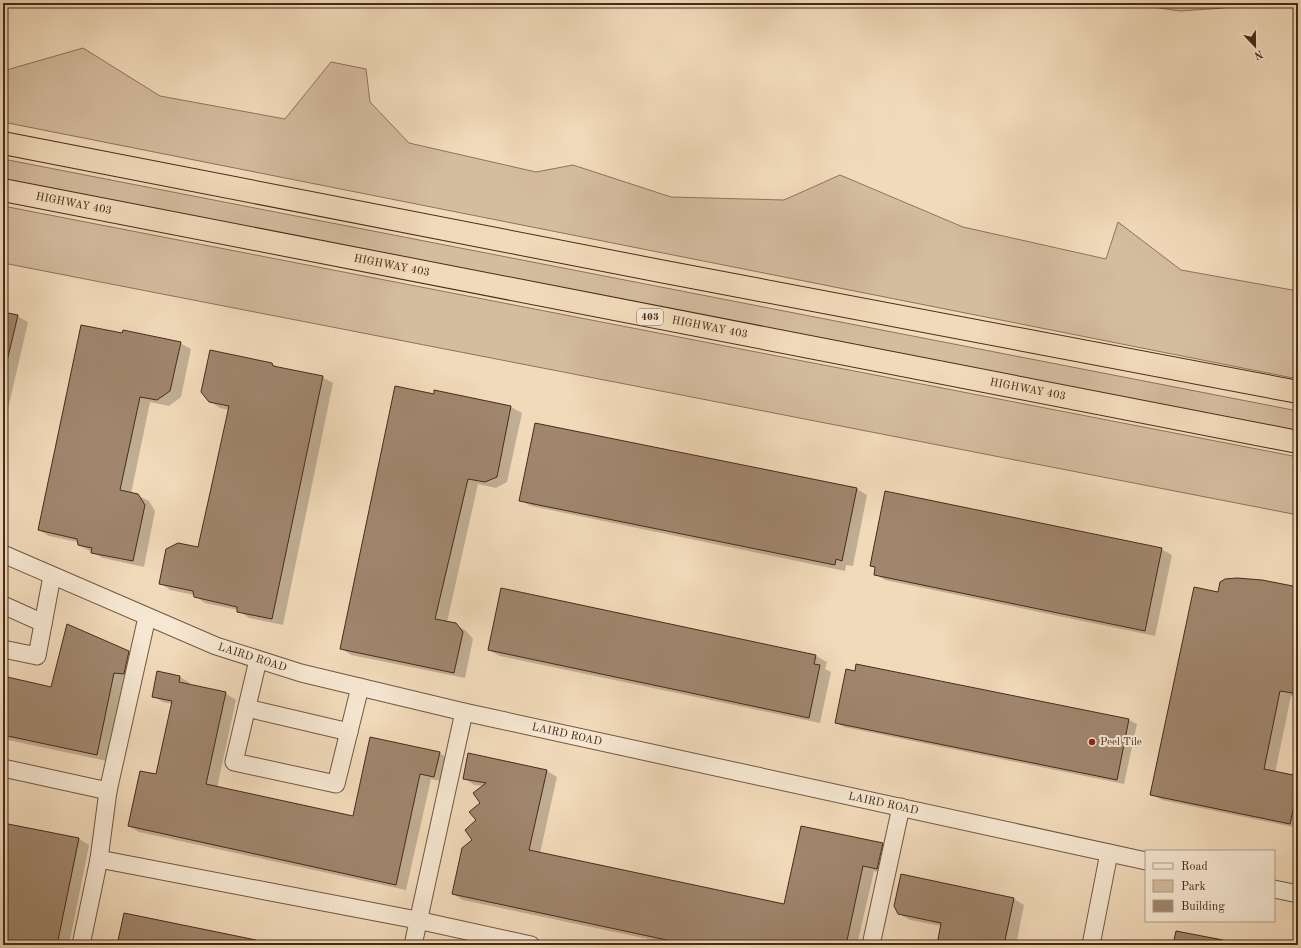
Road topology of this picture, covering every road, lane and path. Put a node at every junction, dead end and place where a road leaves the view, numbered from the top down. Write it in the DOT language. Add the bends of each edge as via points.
graph roads {
  1 [pos="3,143"];
  2 [pos="3,190"];
  3 [pos="1298,392"];
  4 [pos="1298,442"];
  5 [pos="3,554"];
  6 [pos="52,576"];
  7 [pos="3,605"];
  8 [pos="147,617"];
  9 [pos="43,623"];
  10 [pos="3,649"];
  11 [pos="258,660"];
  12 [pos="360,687"];
  13 [pos="247,708"];
  14 [pos="464,712"];
  15 [pos="349,732"];
  16 [pos="3,768"];
  17 [pos="108,791"];
  18 [pos="901,807"];
  19 [pos="1109,853"];
  20 [pos="99,859"];
  21 [pos="1145,861"];
  22 [pos="1275,889"];
  23 [pos="1298,894"];
  24 [pos="417,920"];
  25 [pos="81,945"];
  26 [pos="412,945"];
  27 [pos="531,945"];
  28 [pos="871,945"];
  29 [pos="1091,945"];
  1 -- 3 [label="highway"];
  2 -- 4 [label="highway, HIGHWAY 403 / 403"];
  5 -- 6 [label="street, LAIRD ROAD"];
  6 -- 8 [label="street, LAIRD ROAD"];
  6 -- 9 [label="street"];
  7 -- 9 [label="street"];
  8 -- 11 [label="street, LAIRD ROAD" via="216,646"];
  8 -- 17 [label="street"];
  9 -- 10 [label="street" via="37,656"];
  11 -- 12 [label="street, LAIRD ROAD" via="301,674"];
  11 -- 13 [label="street"];
  12 -- 14 [label="street, LAIRD ROAD"];
  12 -- 15 [label="street"];
  13 -- 15 [label="street"];
  13 -- 15 [label="street" via="234,762 336,784"];
  14 -- 18 [label="street, LAIRD ROAD"];
  14 -- 24 [label="street"];
  16 -- 17 [label="street"];
  17 -- 20 [label="street"];
  18 -- 19 [label="street, LAIRD ROAD"];
  18 -- 28 [label="street"];
  19 -- 21 [label="street, LAIRD ROAD"];
  19 -- 29 [label="street"];
  20 -- 24 [label="street"];
  20 -- 25 [label="street"];
  22 -- 23 [label="street"];
  24 -- 26 [label="street"];
  24 -- 27 [label="street"];
}
